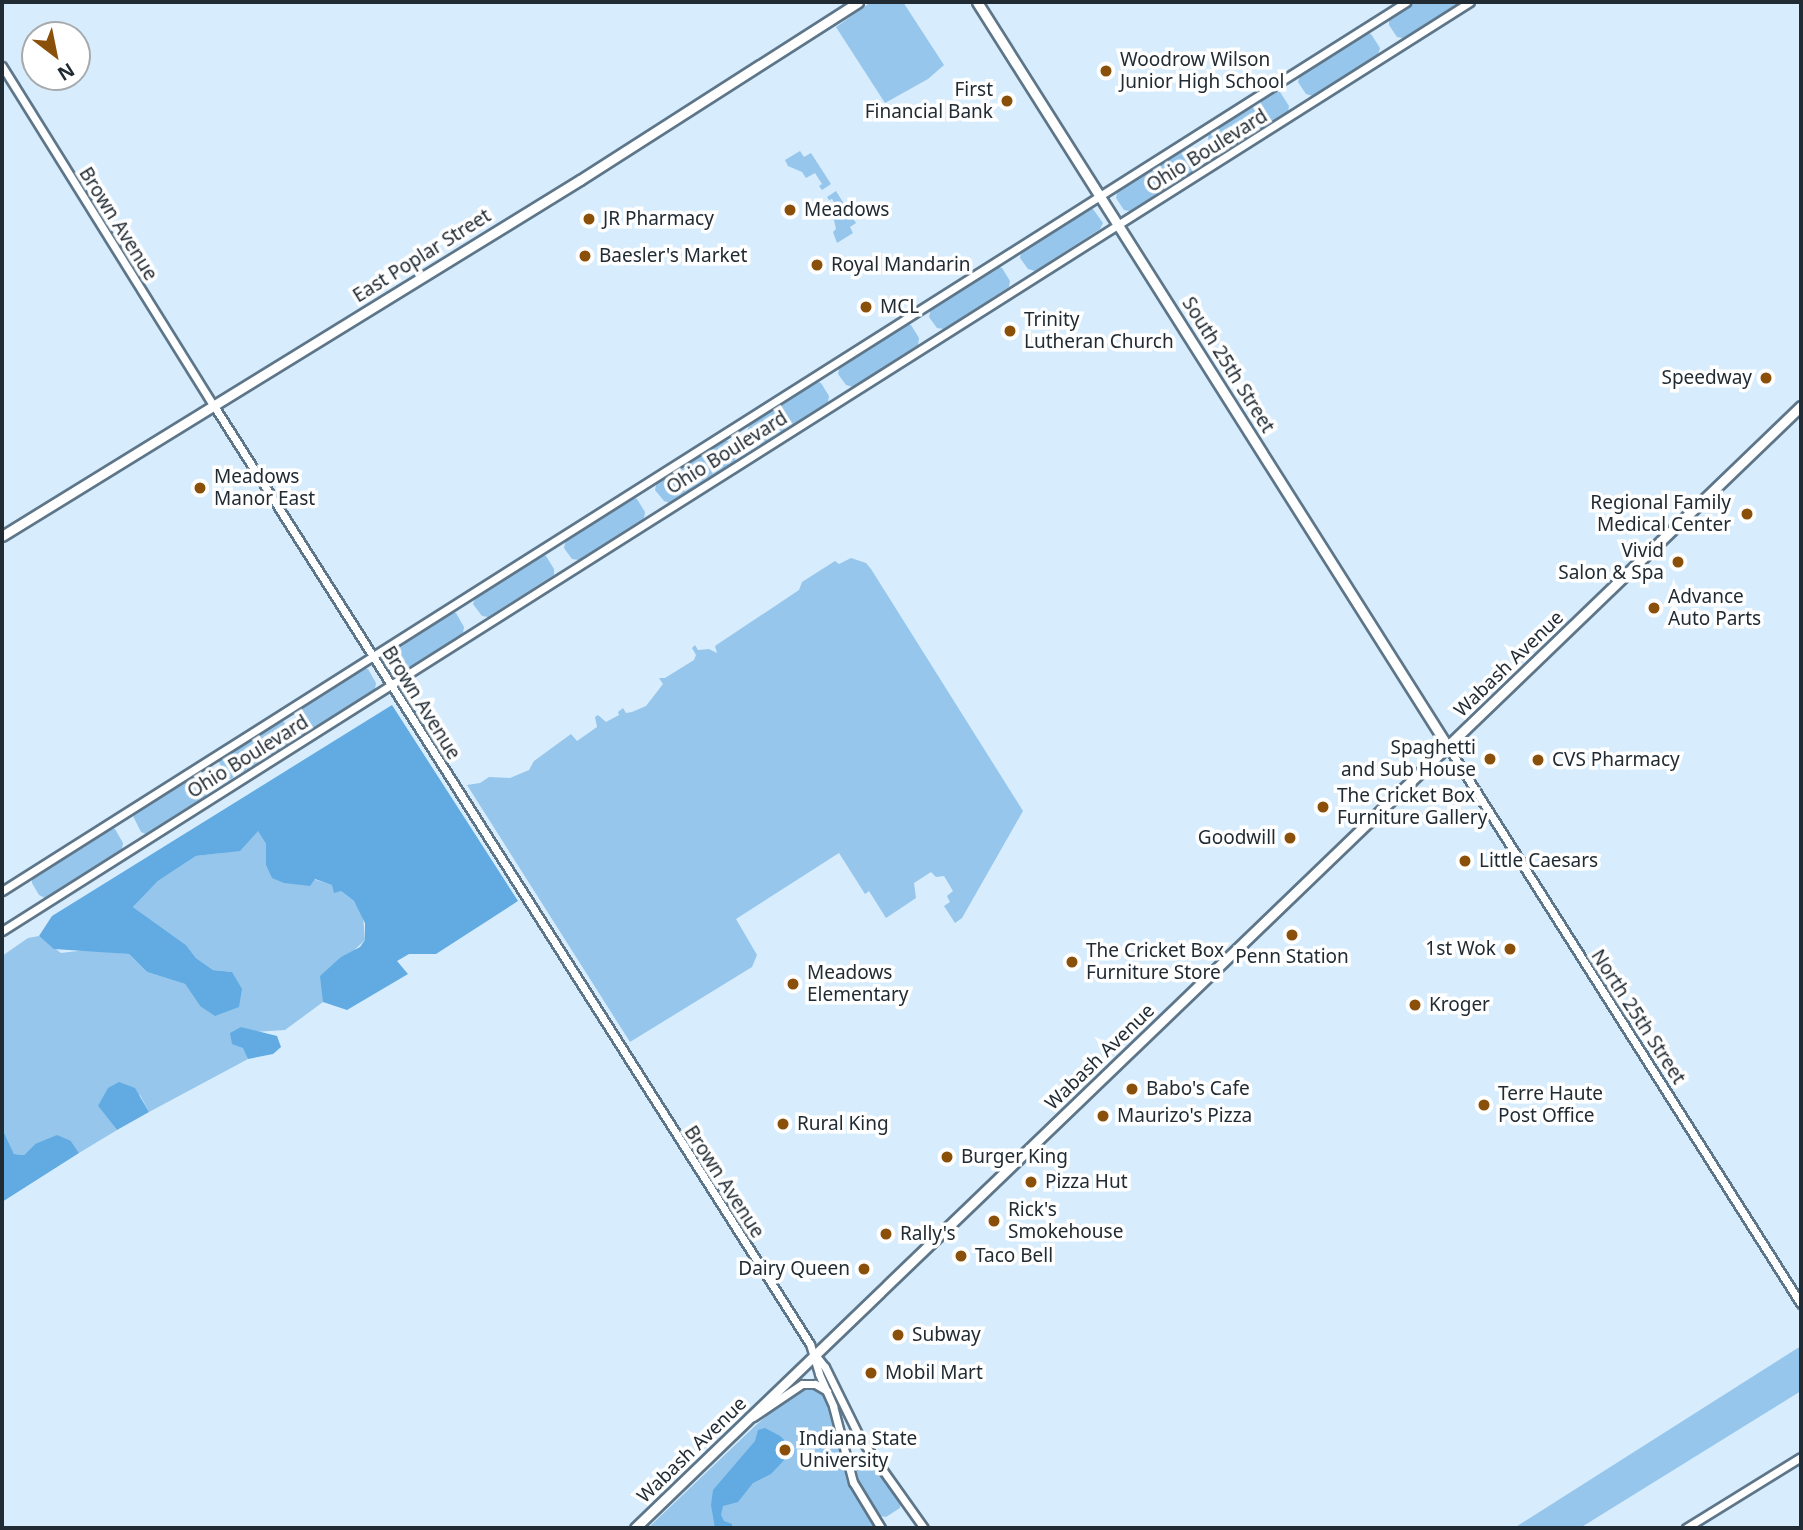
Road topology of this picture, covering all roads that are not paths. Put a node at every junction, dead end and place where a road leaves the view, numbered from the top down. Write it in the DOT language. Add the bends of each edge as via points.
graph roads {
  1 [pos="858,2"];
  2 [pos="977,2"];
  3 [pos="1406,2"];
  4 [pos="1470,2"];
  5 [pos="2,66"];
  6 [pos="1100,196"];
  7 [pos="1119,225"];
  8 [pos="214,406"];
  9 [pos="1801,406"];
  10 [pos="2,536"];
  11 [pos="374,656"];
  12 [pos="391,684"];
  13 [pos="1448,747"];
  14 [pos="2,891"];
  15 [pos="2,931"];
  16 [pos="1801,1304"];
  17 [pos="815,1356"];
  18 [pos="827,1392"];
  19 [pos="747,1421"];
  20 [pos="1801,1457"];
  21 [pos="635,1528"];
  22 [pos="881,1528"];
  23 [pos="924,1528"];
  24 [pos="1686,1528"];
  1 -- 8 [label="main road, East Poplar Street"];
  2 -- 6 [label="main road, South 25th Street"];
  3 -- 6 [label="street, Ohio Boulevard"];
  4 -- 7 [label="street, Ohio Boulevard"];
  5 -- 8 [label="street, Brown Avenue"];
  6 -- 7 [label="main road, South 25th Street"];
  6 -- 11 [label="street, Ohio Boulevard"];
  7 -- 12 [label="street, Ohio Boulevard"];
  7 -- 13 [label="main road, South 25th Street"];
  8 -- 10 [label="main road, East Poplar Street"];
  8 -- 11 [label="street, Brown Avenue"];
  9 -- 13 [label="main road, Wabash Avenue"];
  11 -- 12 [label="street, Brown Avenue"];
  11 -- 14 [label="street, Ohio Boulevard"];
  12 -- 15 [label="street, Ohio Boulevard"];
  12 -- 17 [label="street, Brown Avenue"];
  13 -- 16 [label="street, North 25th Street"];
  13 -- 17 [label="main road, Wabash Avenue"];
  17 -- 18 [label="street, Brown Avenue"];
  17 -- 19 [label="main road, Wabash Avenue"];
  17 -- 23 [label="street, Brown Avenue" via="860,1438"];
  18 -- 19 [label="street" via="815,1384 802,1384"];
  18 -- 22 [label="street, Brown Avenue" via="853,1482"];
  19 -- 21 [label="main road, Wabash Avenue"];
  20 -- 24 [label="street"];
}
